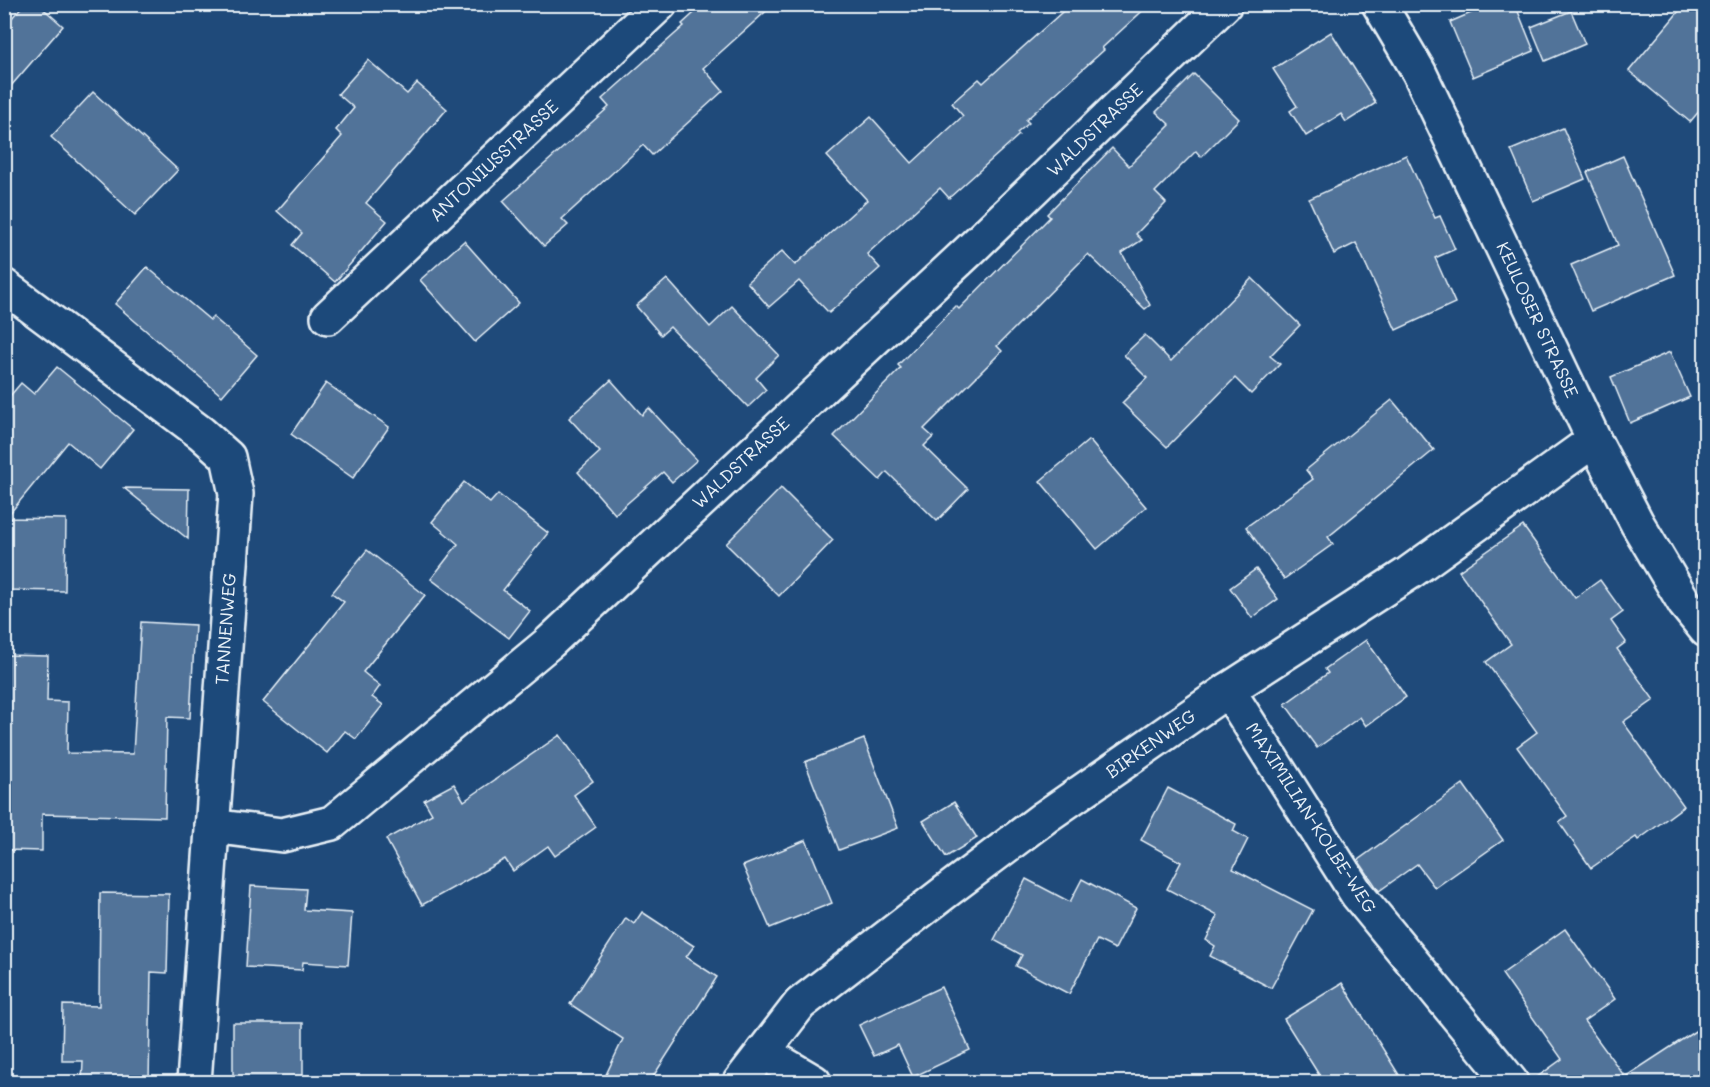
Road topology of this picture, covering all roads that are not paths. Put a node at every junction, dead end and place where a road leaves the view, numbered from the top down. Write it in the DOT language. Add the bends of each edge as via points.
graph roads {
  1 [pos="660,4"];
  2 [pos="1225,4"];
  3 [pos="1379,4"];
  4 [pos="4,286"];
  5 [pos="328,317"];
  6 [pos="1594,440"];
  7 [pos="1706,630"];
  8 [pos="1228,690"];
  9 [pos="212,826"];
  10 [pos="763,1052"];
  11 [pos="194,1083"];
  12 [pos="740,1083"];
  13 [pos="814,1083"];
  14 [pos="1511,1083"];
  1 -- 5 [label="street, ANTONIUSSTRASSE"];
  2 -- 9 [label="street, WALDSTRASSE" via="971,249 550,642 332,823 282,835"];
  3 -- 6 [label="street, KEULOSER STRASSE" via="1419,72"];
  4 -- 9 [label="street, TANNENWEG" via="228,457 236,494"];
  6 -- 7 [label="street, KEULOSER STRASSE" via="1637,523 1685,604"];
  6 -- 8 [label="street, BIRKENWEG" via="1409,573"];
  8 -- 10 [label="street, BIRKENWEG" via="1045,818 800,1004"];
  8 -- 14 [label="street, MAXIMILIAN-KOLBE-WEG" via="1357,894"];
  9 -- 11 [label="street, TANNENWEG"];
  10 -- 12 [label="street, BIRKENWEG"];
  10 -- 13 [label="street"];
}
